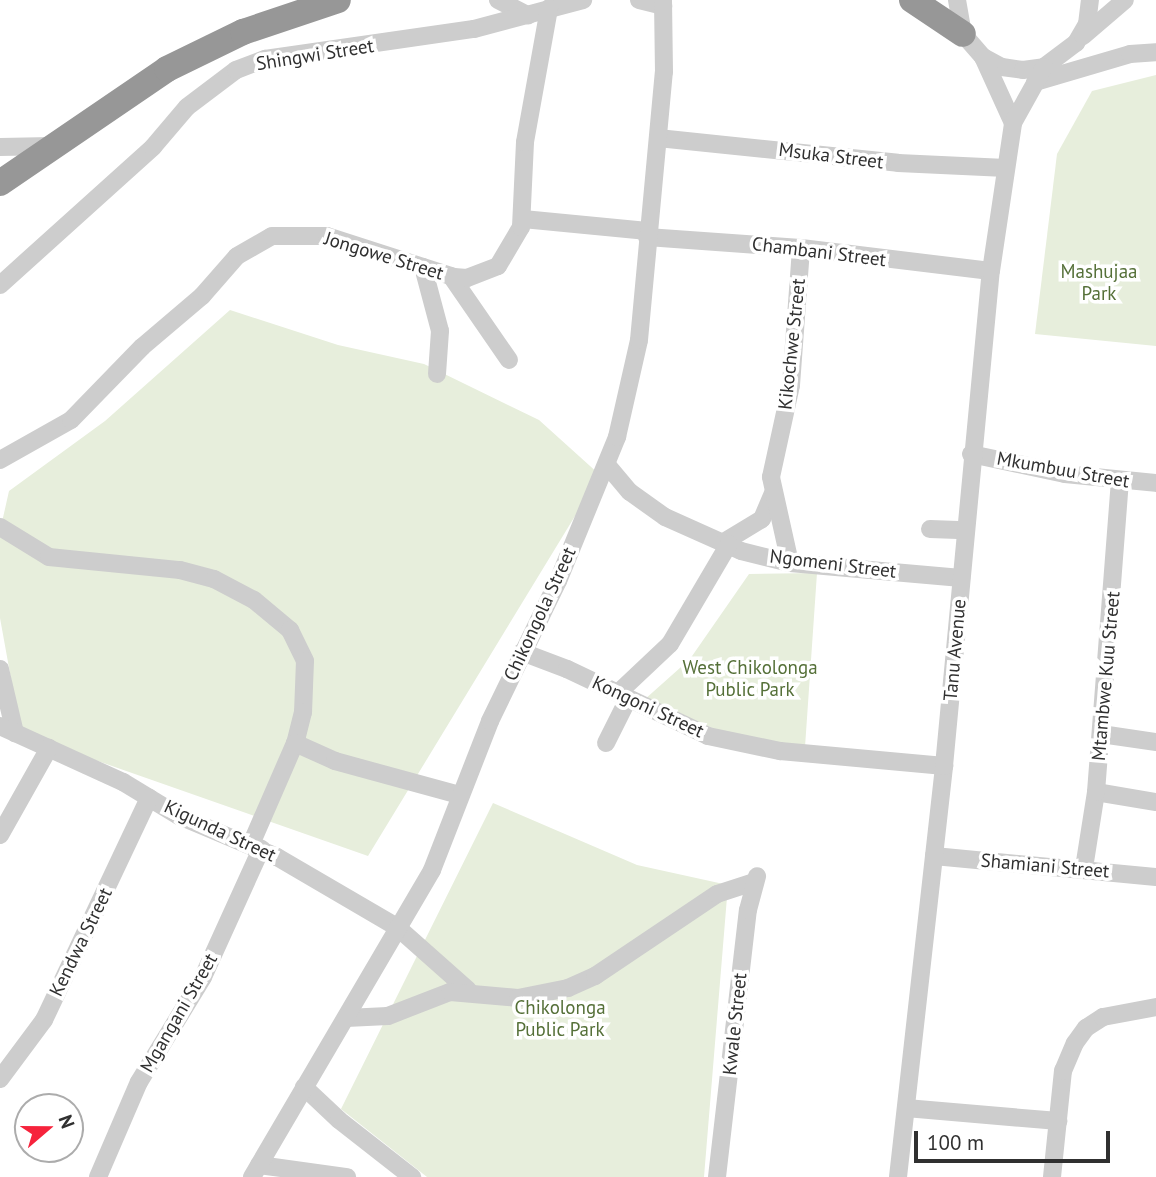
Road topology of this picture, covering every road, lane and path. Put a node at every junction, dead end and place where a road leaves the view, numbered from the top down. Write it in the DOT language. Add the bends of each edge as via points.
graph roads {
  1 [pos="338,0"];
  2 [pos="498,0"];
  3 [pos="583,0"];
  4 [pos="639,0"];
  5 [pos="912,0"];
  6 [pos="957,0"];
  7 [pos="1090,0"];
  8 [pos="1125,0"];
  9 [pos="663,3"];
  10 [pos="549,8"];
  11 [pos="528,15"];
  12 [pos="963,34"];
  13 [pos="1076,43"];
  14 [pos="1156,52"];
  15 [pos="983,57"];
  16 [pos="1039,75"];
  17 [pos="1013,123"];
  18 [pos="658,138"];
  19 [pos="57,146"];
  20 [pos="0,147"];
  21 [pos="1006,168"];
  22 [pos="0,183"];
  23 [pos="523,219"];
  24 [pos="647,234"];
  25 [pos="801,248"];
  26 [pos="423,267"];
  27 [pos="991,271"];
  28 [pos="451,276"];
  29 [pos="0,285"];
  30 [pos="509,360"];
  31 [pos="437,374"];
  32 [pos="971,454"];
  33 [pos="0,460"];
  34 [pos="607,465"];
  35 [pos="1120,482"];
  36 [pos="1156,483"];
  37 [pos="774,489"];
  38 [pos="0,527"];
  39 [pos="930,528"];
  40 [pos="965,530"];
  41 [pos="726,543"];
  42 [pos="790,562"];
  43 [pos="961,578"];
  44 [pos="522,653"];
  45 [pos="0,669"];
  46 [pos="623,696"];
  47 [pos="8,730"];
  48 [pos="1101,734"];
  49 [pos="1156,741"];
  50 [pos="295,743"];
  51 [pos="606,743"];
  52 [pos="49,748"];
  53 [pos="944,766"];
  54 [pos="1096,792"];
  55 [pos="459,795"];
  56 [pos="149,798"];
  57 [pos="1156,802"];
  58 [pos="0,835"];
  59 [pos="256,846"];
  60 [pos="934,856"];
  61 [pos="1084,868"];
  62 [pos="1156,877"];
  63 [pos="397,927"];
  64 [pos="468,990"];
  65 [pos="1156,1007"];
  66 [pos="346,1018"];
  67 [pos="0,1079"];
  68 [pos="304,1087"];
  69 [pos="906,1108"];
  70 [pos="1058,1122"];
  71 [pos="256,1171"];
  72 [pos="97,1177"];
  73 [pos="347,1177"];
  74 [pos="412,1177"];
  75 [pos="717,1177"];
  76 [pos="898,1177"];
  77 [pos="1052,1177"];
  1 -- 19 [label="highway" via="209,47 167,69"];
  2 -- 11 [label="street"];
  3 -- 10 [label="street, Shingwi Street"];
  4 -- 9 [label="street"];
  5 -- 12 [label="highway"];
  6 -- 12 [label="street"];
  7 -- 13 [label="street" via="1087,24"];
  8 -- 13 [label="street"];
  9 -- 18 [label="street, Chikongola Street" via="664,72"];
  10 -- 11 [label="street, Shingwi Street"];
  10 -- 23 [label="street, Jongowe Street" via="525,142"];
  11 -- 29 [label="street, Shingwi Street" via="474,29 265,60 236,70 187,107 153,147"];
  12 -- 15 [label="street"];
  13 -- 16 [label="street"];
  14 -- 16 [label="street"];
  15 -- 16 [label="street" via="1002,67"];
  15 -- 17 [label="street"];
  16 -- 17 [label="street"];
  17 -- 21 [label="street, Tanu Avenue"];
  18 -- 21 [label="street, Msuka Street" via="898,163"];
  18 -- 24 [label="street, Chikongola Street"];
  19 -- 20 [label="street"];
  19 -- 22 [label="highway"];
  21 -- 27 [label="street, Tanu Avenue"];
  23 -- 24 [label="street, Chambani Street"];
  23 -- 28 [label="street, Jongowe Street" via="510,253 498,266 467,278"];
  24 -- 25 [label="street, Chambani Street"];
  24 -- 34 [label="street, Chikongola Street" via="634,370"];
  25 -- 27 [label="street, Chambani Street"];
  25 -- 37 [label="street, Kikochwe Street" via="791,385 776,445"];
  26 -- 28 [label="street, Jongowe Street"];
  26 -- 31 [label="street" via="440,331"];
  26 -- 33 [label="street, Jongowe Street" via="327,236 272,236 237,256 202,296 142,347 71,420"];
  27 -- 32 [label="street, Tanu Avenue"];
  28 -- 30 [label="street"];
  32 -- 35 [label="street, Mkumbuu Street"];
  32 -- 40 [label="street, Tanu Avenue"];
  34 -- 41 [label="street, Ngomeni Street" via="630,492 665,517"];
  34 -- 44 [label="street, Chikongola Street"];
  35 -- 36 [label="street, Mkumbuu Street"];
  35 -- 48 [label="street, Mtambwe Kuu Street"];
  37 -- 41 [label="street" via="762,519"];
  37 -- 42 [label="street, Kikochwe Street"];
  38 -- 50 [label="street, Mgangani Street" via="49,557 180,570 214,579 254,600 290,630 303,654 303,712"];
  39 -- 40 [label="street"];
  40 -- 43 [label="street, Tanu Avenue"];
  41 -- 42 [label="street, Ngomeni Street"];
  41 -- 46 [label="street" via="670,645"];
  42 -- 43 [label="street, Ngomeni Street"];
  43 -- 53 [label="street, Tanu Avenue"];
  44 -- 46 [label="street, Kongoni Street"];
  44 -- 55 [label="street, Chikongola Street"];
  45 -- 47 [label="street"];
  46 -- 51 [label="street"];
  46 -- 53 [label="street, Kongoni Street" via="708,736 753,748"];
  47 -- 52 [label="street, Kigunda Street"];
  48 -- 49 [label="street"];
  48 -- 54 [label="street, Mtambwe Kuu Street"];
  50 -- 55 [label="street" via="335,761"];
  50 -- 59 [label="street, Mgangani Street"];
  52 -- 56 [label="street, Kigunda Street"];
  52 -- 58 [label="street"];
  53 -- 60 [label="street, Tanu Avenue"];
  54 -- 57 [label="street"];
  54 -- 61 [label="street, Mtambwe Kuu Street"];
  55 -- 63 [label="street, Chikongola Street" via="432,870"];
  56 -- 59 [label="street, Kigunda Street" via="180,816"];
  56 -- 67 [label="street, Kendwa Street" via="44,1020"];
  59 -- 63 [label="street, Kigunda Street"];
  59 -- 72 [label="street, Mgangani Street" via="203,978 139,1082"];
  60 -- 61 [label="street, Shamiani Street"];
  60 -- 69 [label="street, Tanu Avenue"];
  61 -- 62 [label="street, Shamiani Street"];
  63 -- 64 [label="street, Kigunda Street"];
  63 -- 66 [label="street, Chikongola Street"];
  64 -- 66 [label="street" via="443,994 388,1016"];
  64 -- 75 [label="street, Kwale Street" via="518,998 568,988 595,976 717,894 756,877"];
  65 -- 70 [label="street" via="1103,1017 1086,1028 1065,1064"];
  66 -- 68 [label="street, Chikongola Street"];
  68 -- 71 [label="street, Chikongola Street"];
  68 -- 74 [label="street"];
  69 -- 70 [label="street"];
  69 -- 76 [label="street, Tanu Avenue"];
  70 -- 77 [label="street"];
  71 -- 73 [label="street"];
}
